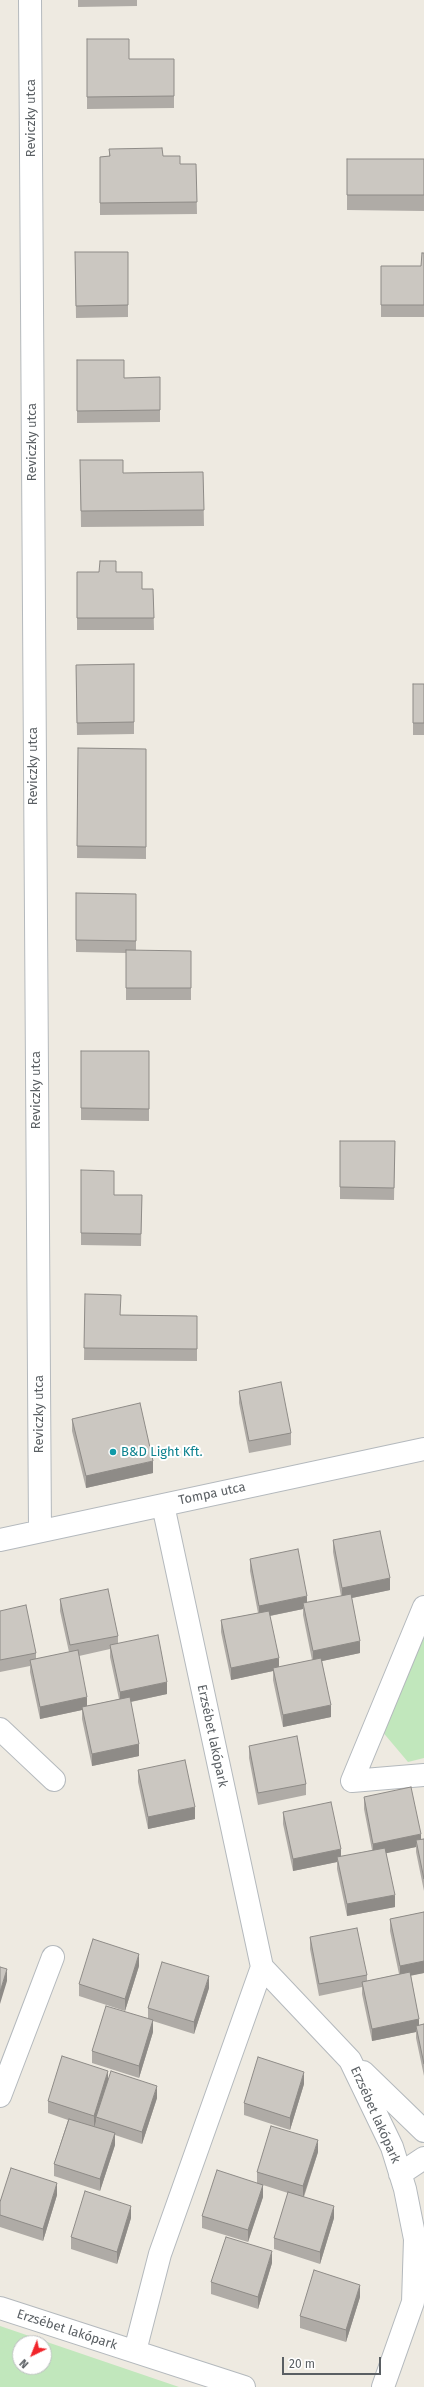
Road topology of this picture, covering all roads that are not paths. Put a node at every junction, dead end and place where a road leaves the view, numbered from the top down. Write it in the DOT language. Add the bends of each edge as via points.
graph roads {
  1 [pos="30,0"];
  2 [pos="423,1452"];
  3 [pos="163,1505"];
  4 [pos="40,1531"];
  5 [pos="0,1540"];
  6 [pos="424,1607"];
  7 [pos="0,1729"];
  8 [pos="424,1775"];
  9 [pos="54,1780"];
  10 [pos="53,1957"];
  11 [pos="262,1967"];
  12 [pos="350,2060"];
  13 [pos="0,2096"];
  14 [pos="424,2130"];
  15 [pos="424,2158"];
  16 [pos="400,2174"];
  17 [pos="0,2308"];
  18 [pos="135,2351"];
  19 [pos="244,2387"];
  20 [pos="383,2387"];
  1 -- 4 [label="street, Reviczky utca"];
  2 -- 3 [label="street, Tompa utca"];
  3 -- 4 [label="street, Tompa utca"];
  3 -- 11 [label="street, Erzsébet lakópark"];
  4 -- 5 [label="street, Tompa utca"];
  6 -- 8 [label="street" via="352,1780"];
  7 -- 9 [label="street"];
  10 -- 13 [label="street"];
  11 -- 12 [label="street, Erzsébet lakópark"];
  11 -- 18 [label="street, Erzsébet lakópark" via="160,2254"];
  12 -- 14 [label="street"];
  12 -- 16 [label="street, Erzsébet lakópark" via="392,2147"];
  15 -- 16 [label="street"];
  16 -- 20 [label="street, Erzsébet lakópark" via="414,2240 414,2302"];
  17 -- 18 [label="street, Erzsébet lakópark"];
  18 -- 19 [label="street, Erzsébet lakópark"];
}
